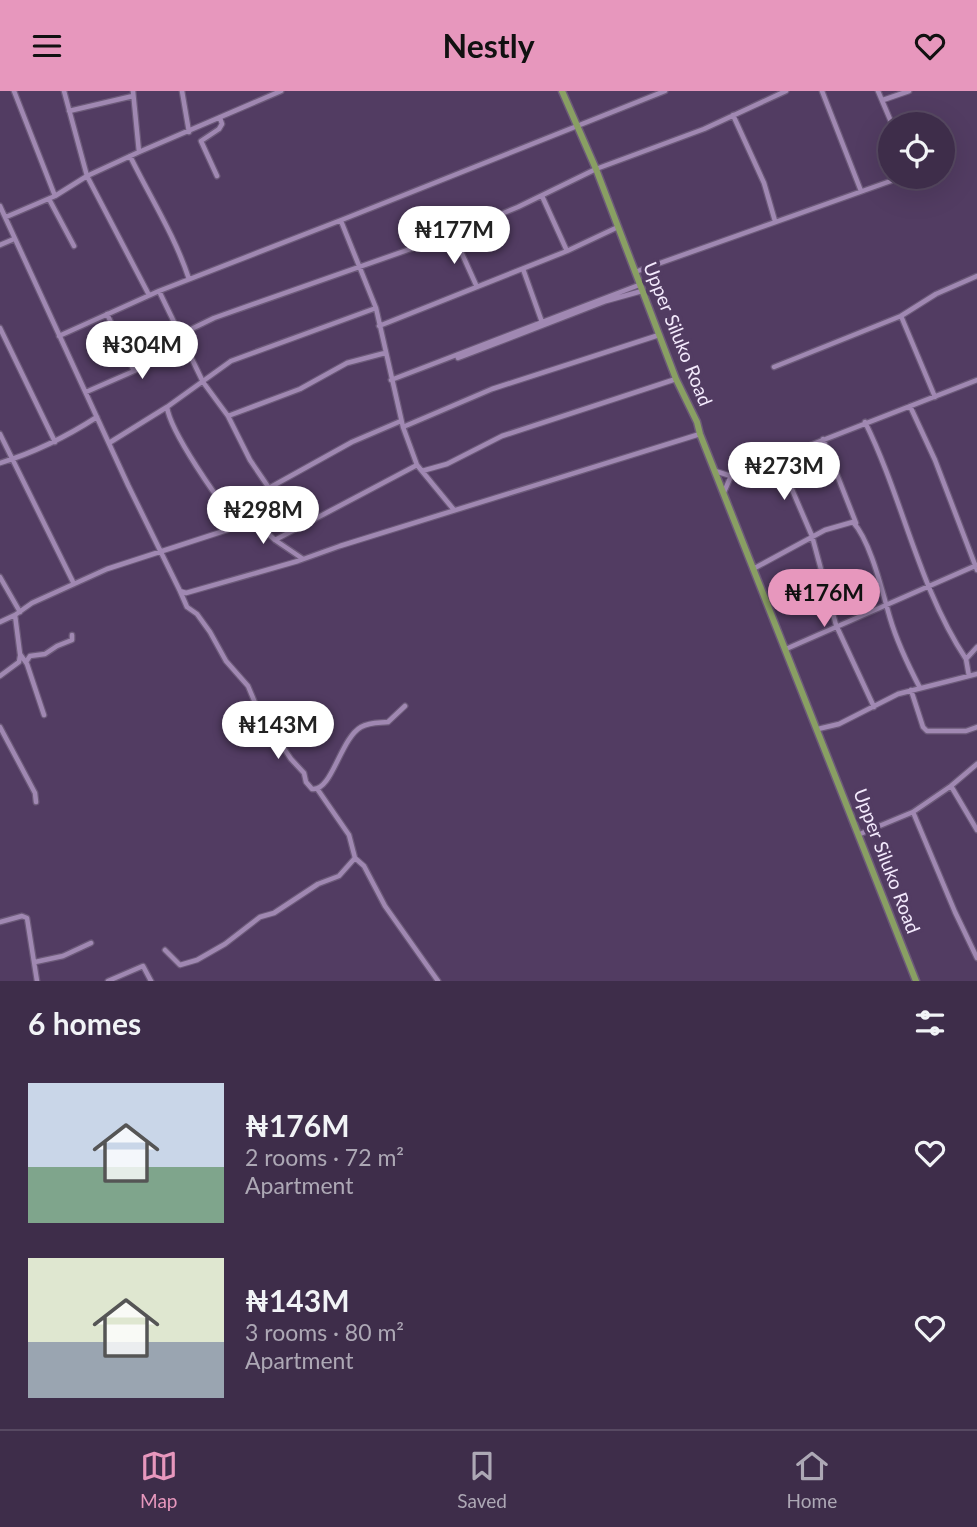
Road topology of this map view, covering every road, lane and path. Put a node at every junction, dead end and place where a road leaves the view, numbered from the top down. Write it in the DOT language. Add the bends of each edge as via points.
graph roads {
  1 [pos="14,91"];
  2 [pos="64,91"];
  3 [pos="182,91"];
  4 [pos="281,91"];
  5 [pos="562,91"];
  6 [pos="664,91"];
  7 [pos="786,91"];
  8 [pos="822,91"];
  9 [pos="878,91"];
  10 [pos="909,91"];
  11 [pos="133,94"];
  12 [pos="883,100"];
  13 [pos="69,111"];
  14 [pos="888,112"];
  15 [pos="733,115"];
  16 [pos="220,118"];
  17 [pos="575,125"];
  18 [pos="189,132"];
  19 [pos="139,152"];
  20 [pos="130,156"];
  21 [pos="596,169"];
  22 [pos="87,176"];
  23 [pos="217,176"];
  24 [pos="878,185"];
  25 [pos="861,191"];
  26 [pos="55,196"];
  27 [pos="542,196"];
  28 [pos="49,199"];
  29 [pos="0,206"];
  30 [pos="6,217"];
  31 [pos="341,221"];
  32 [pos="775,221"];
  33 [pos="618,227"];
  34 [pos="453,234"];
  35 [pos="14,239"];
  36 [pos="0,246"];
  37 [pos="74,246"];
  38 [pos="567,251"];
  39 [pos="359,266"];
  40 [pos="524,269"];
  41 [pos="635,272"];
  42 [pos="977,277"];
  43 [pos="189,279"];
  44 [pos="478,287"];
  45 [pos="640,288"];
  46 [pos="159,291"];
  47 [pos="149,295"];
  48 [pos="376,308"];
  49 [pos="107,314"];
  50 [pos="901,316"];
  51 [pos="544,323"];
  52 [pos="379,326"];
  53 [pos="0,328"];
  54 [pos="179,335"];
  55 [pos="659,335"];
  56 [pos="59,336"];
  57 [pos="182,341"];
  58 [pos="385,353"];
  59 [pos="458,358"];
  60 [pos="774,367"];
  61 [pos="134,371"];
  62 [pos="676,379"];
  63 [pos="391,380"];
  64 [pos="977,380"];
  65 [pos="203,382"];
  66 [pos="86,392"];
  67 [pos="935,397"];
  68 [pos="910,406"];
  69 [pos="167,407"];
  70 [pos="228,416"];
  71 [pos="97,417"];
  72 [pos="866,422"];
  73 [pos="402,424"];
  74 [pos="700,433"];
  75 [pos="0,434"];
  76 [pos="823,439"];
  77 [pos="55,442"];
  78 [pos="109,443"];
  79 [pos="778,457"];
  80 [pos="12,459"];
  81 [pos="0,463"];
  82 [pos="417,465"];
  83 [pos="422,471"];
  84 [pos="715,471"];
  85 [pos="731,477"];
  86 [pos="270,488"];
  87 [pos="724,492"];
  88 [pos="241,509"];
  89 [pos="454,510"];
  90 [pos="237,521"];
  91 [pos="859,530"];
  92 [pos="812,536"];
  93 [pos="275,540"];
  94 [pos="159,551"];
  95 [pos="303,559"];
  96 [pos="976,567"];
  97 [pos="753,569"];
  98 [pos="0,577"];
  99 [pos="74,584"];
  100 [pos="928,587"];
  101 [pos="180,591"];
  102 [pos="887,605"];
  103 [pos="17,614"];
  104 [pos="0,622"];
  105 [pos="836,625"];
  106 [pos="72,635"];
  107 [pos="977,647"];
  108 [pos="786,649"];
  109 [pos="20,654"];
  110 [pos="966,659"];
  111 [pos="26,663"];
  112 [pos="977,674"];
  113 [pos="0,676"];
  114 [pos="969,676"];
  115 [pos="920,688"];
  116 [pos="911,690"];
  117 [pos="405,706"];
  118 [pos="874,707"];
  119 [pos="44,715"];
  120 [pos="0,727"];
  121 [pos="977,727"];
  122 [pos="818,729"];
  123 [pos="977,764"];
  124 [pos="951,786"];
  125 [pos="318,790"];
  126 [pos="36,802"];
  127 [pos="913,812"];
  128 [pos="977,830"];
  129 [pos="860,834"];
  130 [pos="355,857"];
  131 [pos="0,922"];
  132 [pos="91,943"];
  133 [pos="165,950"];
  134 [pos="977,958"];
  135 [pos="35,963"];
  136 [pos="37,981"];
  137 [pos="108,981"];
  138 [pos="151,981"];
  139 [pos="438,981"];
  140 [pos="916,981"];
  1 -- 26 [label="street"];
  2 -- 13 [label="street"];
  3 -- 18 [label="street"];
  4 -- 16 [label="street"];
  5 -- 17 [label="main road, Upper Siluko Road"];
  6 -- 17 [label="street"];
  7 -- 15 [label="street"];
  8 -- 25 [label="street"];
  9 -- 12 [label="street"];
  10 -- 12 [label="street"];
  11 -- 13 [label="street"];
  11 -- 19 [label="street"];
  12 -- 14 [label="street"];
  13 -- 22 [label="street"];
  15 -- 21 [label="street"];
  15 -- 32 [label="street" via="764,183"];
  16 -- 18 [label="street"];
  16 -- 23 [label="street" via="219,129 201,141"];
  17 -- 21 [label="main road, Upper Siluko Road"];
  17 -- 31 [label="street"];
  18 -- 19 [label="street"];
  19 -- 20 [label="street"];
  20 -- 22 [label="street"];
  20 -- 43 [label="street" via="176,242"];
  21 -- 27 [label="street"];
  21 -- 33 [label="main road, Upper Siluko Road"];
  22 -- 26 [label="street"];
  22 -- 47 [label="street"];
  24 -- 25 [label="street"];
  25 -- 32 [label="street"];
  26 -- 28 [label="street"];
  27 -- 34 [label="street"];
  27 -- 38 [label="street"];
  28 -- 30 [label="street"];
  28 -- 37 [label="street"];
  29 -- 30 [label="street"];
  30 -- 35 [label="street"];
  31 -- 39 [label="street"];
  31 -- 43 [label="street"];
  32 -- 41 [label="street"];
  33 -- 38 [label="street"];
  33 -- 41 [label="main road, Upper Siluko Road"];
  34 -- 39 [label="street"];
  34 -- 44 [label="street"];
  35 -- 36 [label="street"];
  35 -- 56 [label="street"];
  38 -- 40 [label="street"];
  39 -- 48 [label="street"];
  39 -- 54 [label="street"];
  40 -- 44 [label="street"];
  40 -- 51 [label="street"];
  41 -- 45 [label="main road, Upper Siluko Road"];
  42 -- 50 [label="street" via="936,294"];
  43 -- 46 [label="street"];
  44 -- 52 [label="street"];
  45 -- 51 [label="street"];
  45 -- 55 [label="main road, Upper Siluko Road"];
  46 -- 47 [label="street"];
  46 -- 54 [label="street"];
  47 -- 49 [label="street"];
  48 -- 52 [label="street"];
  48 -- 65 [label="street" via="231,361"];
  49 -- 56 [label="street"];
  49 -- 61 [label="street"];
  50 -- 60 [label="street"];
  50 -- 67 [label="street"];
  51 -- 59 [label="street"];
  51 -- 63 [label="street"];
  52 -- 58 [label="street"];
  53 -- 77 [label="street"];
  54 -- 57 [label="street"];
  55 -- 62 [label="main road, Upper Siluko Road"];
  55 -- 73 [label="street" via="492,389"];
  56 -- 66 [label="street"];
  57 -- 61 [label="street"];
  57 -- 65 [label="street"];
  58 -- 63 [label="street"];
  58 -- 70 [label="street" via="347,363 300,389"];
  61 -- 66 [label="street"];
  62 -- 74 [label="main road, Upper Siluko Road"];
  62 -- 83 [label="street" via="502,436 447,464"];
  63 -- 73 [label="street"];
  64 -- 67 [label="street"];
  65 -- 69 [label="street"];
  65 -- 70 [label="street"];
  66 -- 71 [label="street"];
  67 -- 68 [label="street"];
  68 -- 72 [label="street"];
  68 -- 96 [label="street"];
  69 -- 78 [label="street"];
  69 -- 90 [label="street" via="190,454"];
  70 -- 86 [label="street"];
  71 -- 77 [label="street"];
  71 -- 78 [label="street"];
  72 -- 76 [label="street"];
  72 -- 100 [label="street" via="884,459"];
  73 -- 82 [label="street"];
  73 -- 86 [label="street" via="352,442"];
  74 -- 84 [label="main road, Upper Siluko Road"];
  74 -- 89 [label="street"];
  75 -- 80 [label="street"];
  76 -- 79 [label="street"];
  76 -- 91 [label="street"];
  77 -- 80 [label="street"];
  78 -- 94 [label="street"];
  79 -- 85 [label="street"];
  79 -- 92 [label="street"];
  80 -- 81 [label="street"];
  80 -- 99 [label="street"];
  82 -- 83 [label="street"];
  82 -- 93 [label="street"];
  83 -- 89 [label="street"];
  84 -- 85 [label="street"];
  84 -- 87 [label="main road, Upper Siluko Road"];
  85 -- 87 [label="street"];
  86 -- 88 [label="street"];
  87 -- 97 [label="main road, Upper Siluko Road"];
  88 -- 90 [label="street"];
  88 -- 93 [label="street"];
  89 -- 95 [label="street"];
  90 -- 94 [label="street" via="228,530"];
  91 -- 92 [label="street" via="850,521"];
  91 -- 102 [label="street"];
  92 -- 97 [label="street"];
  92 -- 105 [label="street"];
  93 -- 95 [label="street"];
  94 -- 99 [label="street"];
  94 -- 101 [label="street"];
  95 -- 101 [label="street"];
  96 -- 100 [label="street"];
  97 -- 108 [label="main road, Upper Siluko Road"];
  98 -- 103 [label="street"];
  99 -- 103 [label="street"];
  100 -- 102 [label="street"];
  100 -- 110 [label="street"];
  101 -- 125 [label="street" via="187,607 197,614 226,661 248,686 258,710 306,782"];
  102 -- 105 [label="street"];
  102 -- 115 [label="street"];
  103 -- 104 [label="street"];
  103 -- 109 [label="street"];
  105 -- 108 [label="street"];
  105 -- 118 [label="street"];
  106 -- 111 [label="street" via="72,640 30,656"];
  107 -- 110 [label="street"];
  108 -- 122 [label="main road, Upper Siluko Road"];
  109 -- 111 [label="street"];
  109 -- 113 [label="street" via="19,662"];
  110 -- 114 [label="street"];
  111 -- 119 [label="street"];
  112 -- 114 [label="street"];
  114 -- 115 [label="street"];
  115 -- 116 [label="street"];
  116 -- 118 [label="street"];
  116 -- 121 [label="street" via="927,731"];
  117 -- 125 [label="street" via="388,722 373,722 356,731 325,786"];
  118 -- 122 [label="street" via="837,726"];
  120 -- 126 [label="street"];
  122 -- 129 [label="main road, Upper Siluko Road"];
  123 -- 124 [label="street"];
  124 -- 127 [label="street"];
  124 -- 128 [label="street"];
  125 -- 130 [label="street" via="349,835"];
  127 -- 129 [label="street"];
  127 -- 134 [label="street"];
  129 -- 140 [label="main road, Upper Siluko Road"];
  130 -- 133 [label="street" via="338,876 260,917 189,964 180,965"];
  130 -- 139 [label="street"];
  131 -- 135 [label="street" via="27,918"];
  132 -- 135 [label="street"];
  135 -- 136 [label="street"];
  137 -- 138 [label="street" via="143,966"];
}
